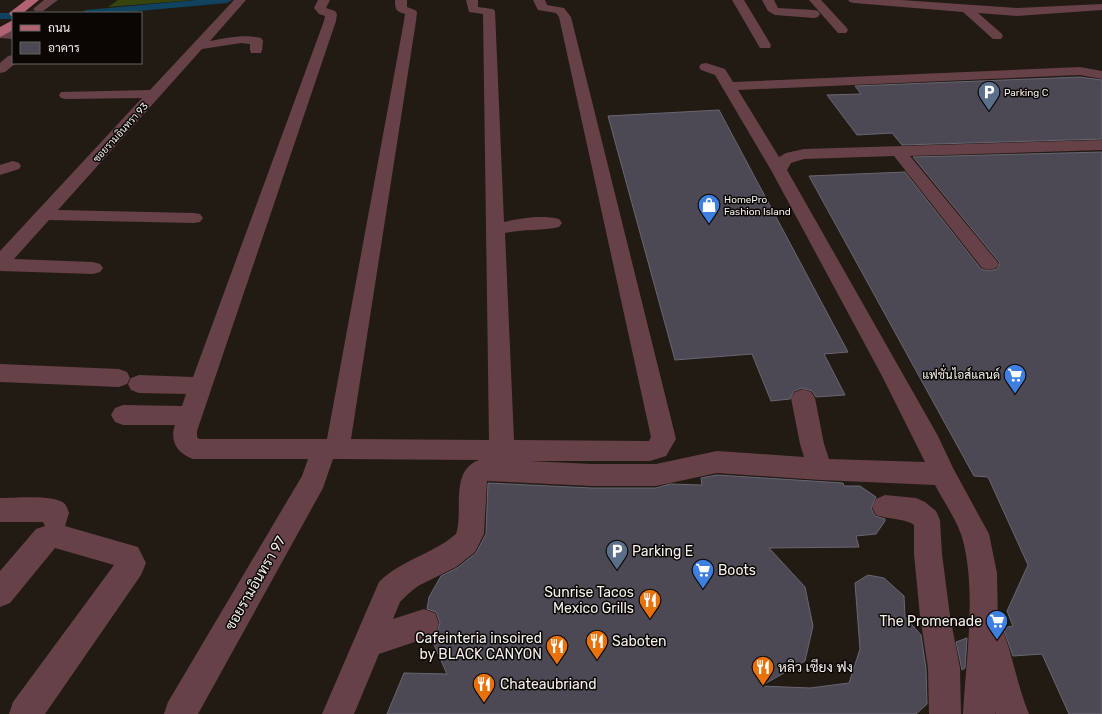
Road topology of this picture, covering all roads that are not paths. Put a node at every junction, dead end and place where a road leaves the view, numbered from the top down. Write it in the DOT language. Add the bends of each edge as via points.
graph roads {
  1 [pos="52,0"];
  2 [pos="240,0"];
  3 [pos="324,0"];
  4 [pos="401,0"];
  5 [pos="472,0"];
  6 [pos="539,0"];
  7 [pos="738,0"];
  8 [pos="768,0"];
  9 [pos="815,0"];
  10 [pos="854,0"];
  11 [pos="939,6"];
  12 [pos="34,7"];
  13 [pos="1102,7"];
  14 [pos="967,9"];
  15 [pos="17,12"];
  16 [pos="12,14"];
  17 [pos="814,14"];
  18 [pos="952,18"];
  19 [pos="0,23"];
  20 [pos="12,25"];
  21 [pos="842,30"];
  22 [pos="0,33"];
  23 [pos="12,35"];
  24 [pos="997,36"];
  25 [pos="199,45"];
  26 [pos="765,45"];
  27 [pos="256,50"];
  28 [pos="12,60"];
  29 [pos="706,67"];
  30 [pos="0,69"];
  31 [pos="1102,75"];
  32 [pos="728,86"];
  33 [pos="154,94"];
  34 [pos="66,95"];
  35 [pos="1102,144"];
  36 [pos="898,151"];
  37 [pos="780,170"];
  38 [pos="45,215"];
  39 [pos="194,218"];
  40 [pos="553,223"];
  41 [pos="495,229"];
  42 [pos="0,264"];
  43 [pos="989,264"];
  44 [pos="93,268"];
  45 [pos="0,373"];
  46 [pos="201,386"];
  47 [pos="803,398"];
  48 [pos="123,415"];
  49 [pos="190,416"];
  50 [pos="331,449"];
  51 [pos="502,450"];
  52 [pos="820,469"];
  53 [pos="943,474"];
  54 [pos="885,507"];
  55 [pos="0,510"];
  56 [pos="54,532"];
  57 [pos="0,593"];
  58 [pos="984,616"];
  59 [pos="424,624"];
  60 [pos="368,642"];
  61 [pos="25,714"];
  62 [pos="180,714"];
  63 [pos="338,714"];
  64 [pos="945,714"];
  65 [pos="980,714"];
  66 [pos="1013,714"];
  1 -- 12 [label="street"];
  2 -- 25 [label="street, ซอยรามอินทรา 93"];
  3 -- 46 [label="street" via="320,8 323,12 331,14 330,21"];
  4 -- 50 [label="street, ซอยรามอินทรา 97" via="401,9 411,12 410,21"];
  5 -- 41 [label="street" via="473,10 489,11"];
  6 -- 51 [label="street" via="542,8 560,10 565,17 664,439 657,449 650,451"];
  7 -- 26 [label="street"];
  8 -- 17 [label="street" via="772,9 779,12"];
  9 -- 21 [label="street"];
  10 -- 11 [label="street"];
  11 -- 14 [label="street"];
  11 -- 18 [label="street"];
  12 -- 15 [label="main road"];
  13 -- 14 [label="street" via="1017,12"];
  14 -- 24 [label="street"];
  16 -- 19 [label="main road"];
  20 -- 22 [label="main road"];
  22 -- 23 [label="street"];
  25 -- 27 [label="street" via="247,39 257,41"];
  25 -- 33 [label="street, ซอยรามอินทรา 93"];
  28 -- 30 [label="street"];
  29 -- 32 [label="street" via="720,72"];
  31 -- 32 [label="street" via="1080,71"];
  32 -- 37 [label="street"];
  33 -- 34 [label="street"];
  33 -- 38 [label="street, ซอยรามอินทรา 93"];
  35 -- 36 [label="street"];
  36 -- 37 [label="street" via="804,154 787,157 781,162"];
  36 -- 43 [label="street"];
  37 -- 53 [label="street" via="901,390"];
  38 -- 39 [label="street"];
  38 -- 42 [label="street, ซอยรามอินทรา 93"];
  40 -- 41 [label="street" via="520,224"];
  41 -- 51 [label="street"];
  42 -- 44 [label="street"];
  45 -- 46 [label="street"];
  46 -- 49 [label="street"];
  47 -- 52 [label="street"];
  48 -- 49 [label="street"];
  49 -- 50 [label="street" via="185,440 194,449"];
  50 -- 51 [label="street"];
  50 -- 62 [label="street, ซอยรามอินทรา 97"];
  52 -- 53 [label="street"];
  52 -- 60 [label="street" via="716,462 656,475 592,479 485,469 474,479 470,534 467,542 460,549 405,578 392,588"];
  53 -- 58 [label="street" via="975,534 983,572"];
  54 -- 64 [label="street" via="916,510 927,520 935,616 944,668"];
  55 -- 56 [label="street" via="52,510 56,513"];
  56 -- 57 [label="street"];
  56 -- 61 [label="street" via="128,556 132,562"];
  58 -- 65 [label="street"];
  58 -- 66 [label="street" via="1007,702"];
  59 -- 60 [label="street"];
  60 -- 63 [label="street"];
}
